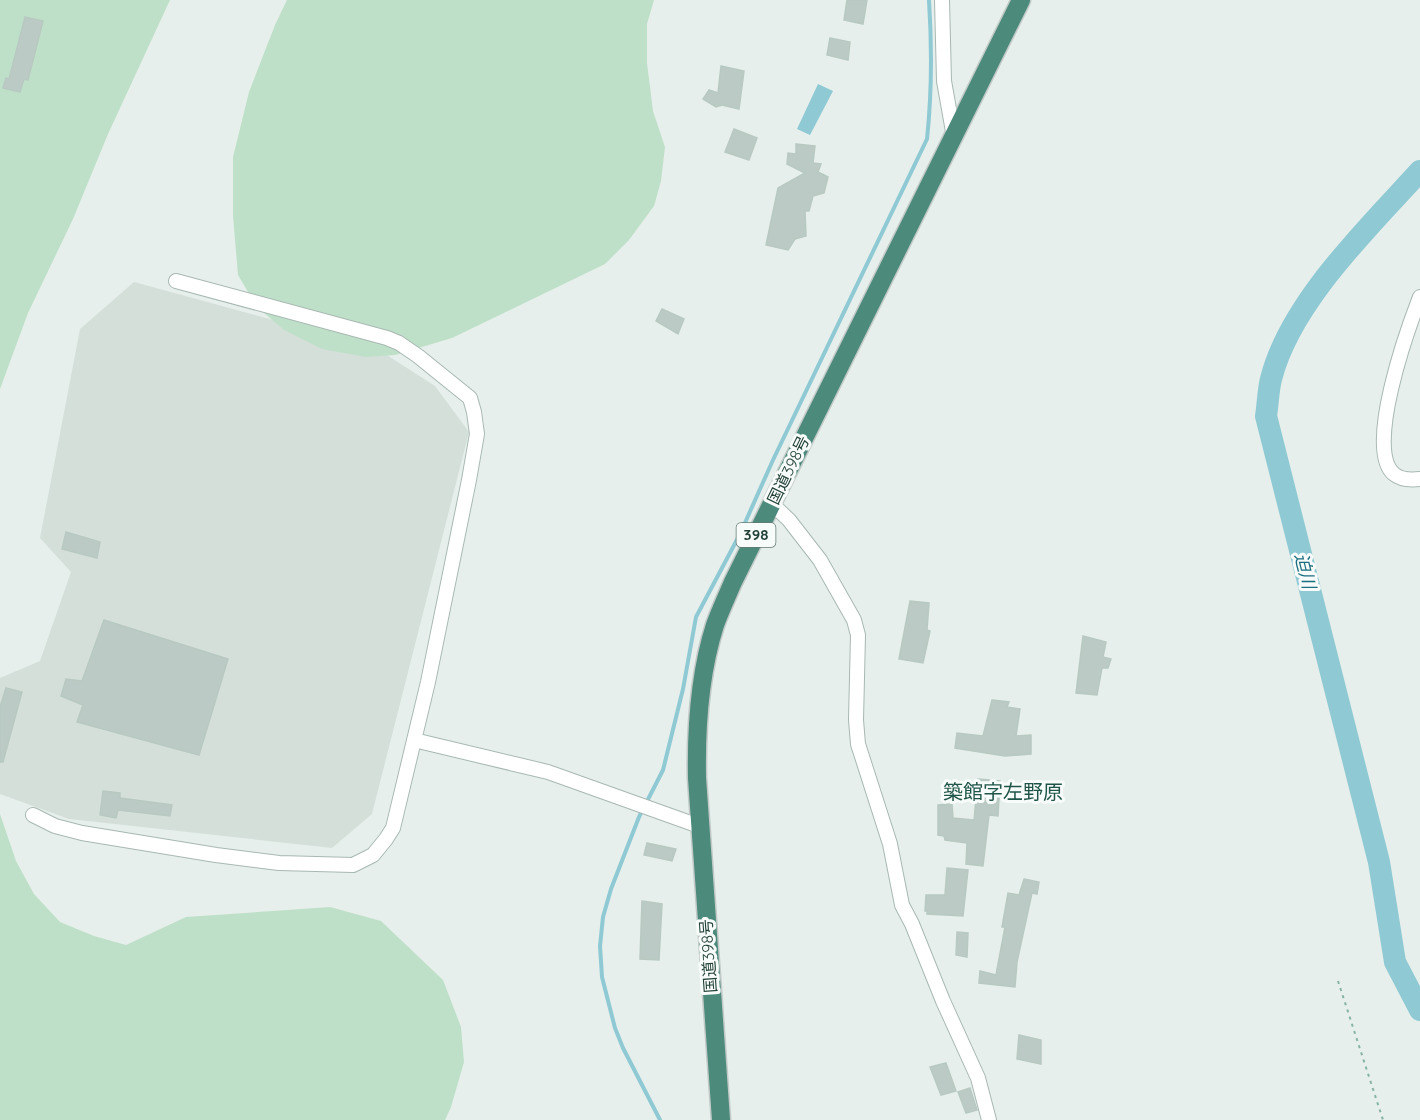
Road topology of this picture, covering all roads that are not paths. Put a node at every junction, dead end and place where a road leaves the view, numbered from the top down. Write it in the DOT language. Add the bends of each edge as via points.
graph roads {
  1 [pos="942,0"];
  2 [pos="1021,0"];
  3 [pos="954,137"];
  4 [pos="176,281"];
  5 [pos="1420,297"];
  6 [pos="1420,479"];
  7 [pos="772,504"];
  8 [pos="414,740"];
  9 [pos="33,815"];
  10 [pos="699,826"];
  11 [pos="721,1120"];
  12 [pos="989,1120"];
  1 -- 3 [label="street" via="944,81"];
  2 -- 3 [label="highway, 国道398号 / 398"];
  3 -- 7 [label="highway, 国道398号 / 398"];
  4 -- 8 [label="street" via="387,338 418,356 470,398 477,434"];
  5 -- 6 [label="street" via="1386,413 1383,443 1394,474 1409,480"];
  7 -- 10 [label="highway, 国道398号 / 398" via="715,626 705,668 696,736"];
  7 -- 12 [label="street" via="820,560 854,620 858,635 858,744 890,844 902,905 978,1078"];
  8 -- 9 [label="street" via="393,828 373,855 353,865 279,863 216,855 82,833 54,826"];
  8 -- 10 [label="street" via="548,772"];
  10 -- 11 [label="highway, 国道398号 / 398"];
}
